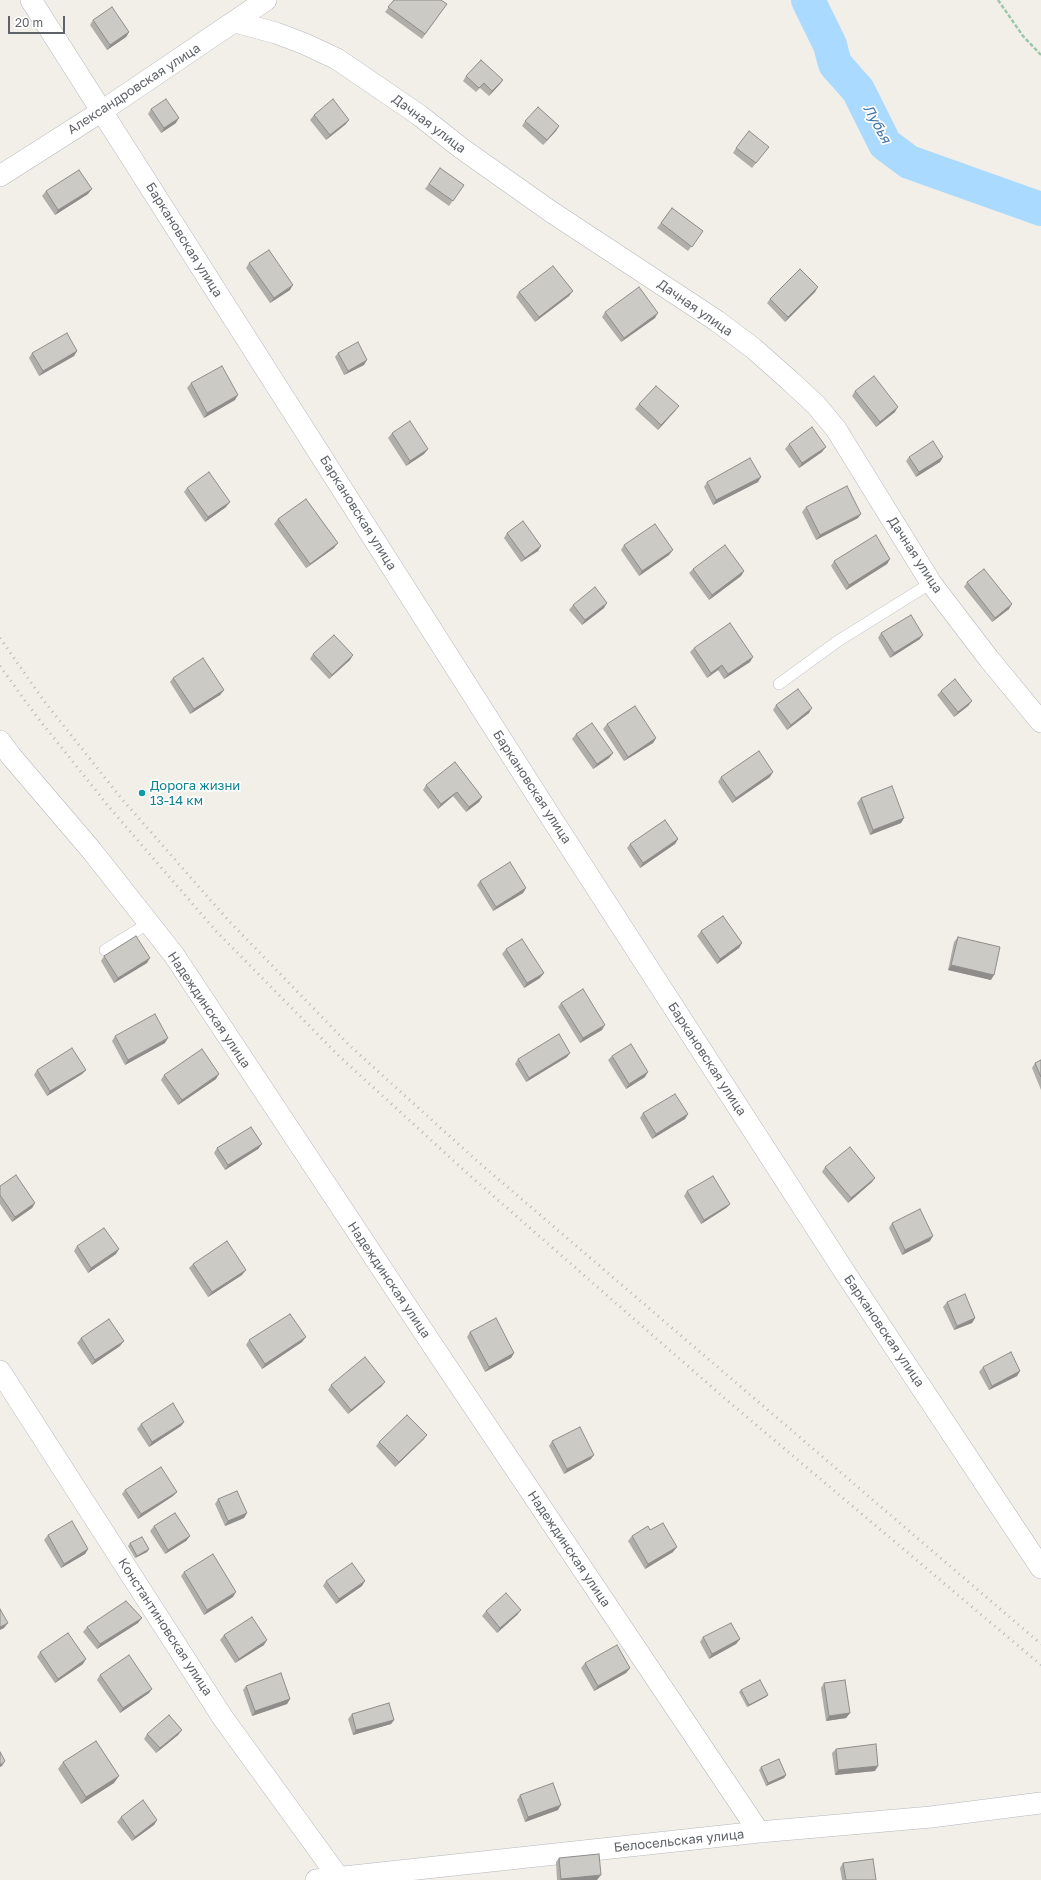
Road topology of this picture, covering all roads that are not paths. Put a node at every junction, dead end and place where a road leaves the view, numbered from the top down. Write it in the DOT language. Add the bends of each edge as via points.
graph roads {
  1 [pos="31,0"];
  2 [pos="266,0"];
  3 [pos="235,22"];
  4 [pos="102,111"];
  5 [pos="0,176"];
  6 [pos="931,583"];
  7 [pos="779,684"];
  8 [pos="1041,722"];
  9 [pos="0,741"];
  10 [pos="149,923"];
  11 [pos="105,950"];
  12 [pos="0,1371"];
  13 [pos="1041,1568"];
  14 [pos="1041,1803"];
  15 [pos="759,1832"];
  16 [pos="338,1878"];
  17 [pos="316,1880"];
  1 -- 4 [label="street, Баркановская улица"];
  2 -- 3 [label="street, Александровская улица"];
  3 -- 4 [label="street, Александровская улица"];
  3 -- 6 [label="street, Дачная улица" via="276,33 337,59 419,115 550,211 711,317 753,348 816,405 836,429"];
  4 -- 5 [label="street, Александровская улица"];
  4 -- 13 [label="street, Баркановская улица" via="565,839 849,1278"];
  6 -- 7 [label="lane" via="838,641"];
  6 -- 8 [label="street, Дачная улица"];
  9 -- 10 [label="street, Надеждинская улица"];
  10 -- 11 [label="lane"];
  10 -- 15 [label="street, Надеждинская улица" via="174,955"];
  12 -- 16 [label="street, Константиновская улица" via="223,1718"];
  14 -- 15 [label="street, Белосельская улица" via="931,1817"];
  15 -- 16 [label="street, Белосельская улица"];
  16 -- 17 [label="street, Белосельская улица"];
}
